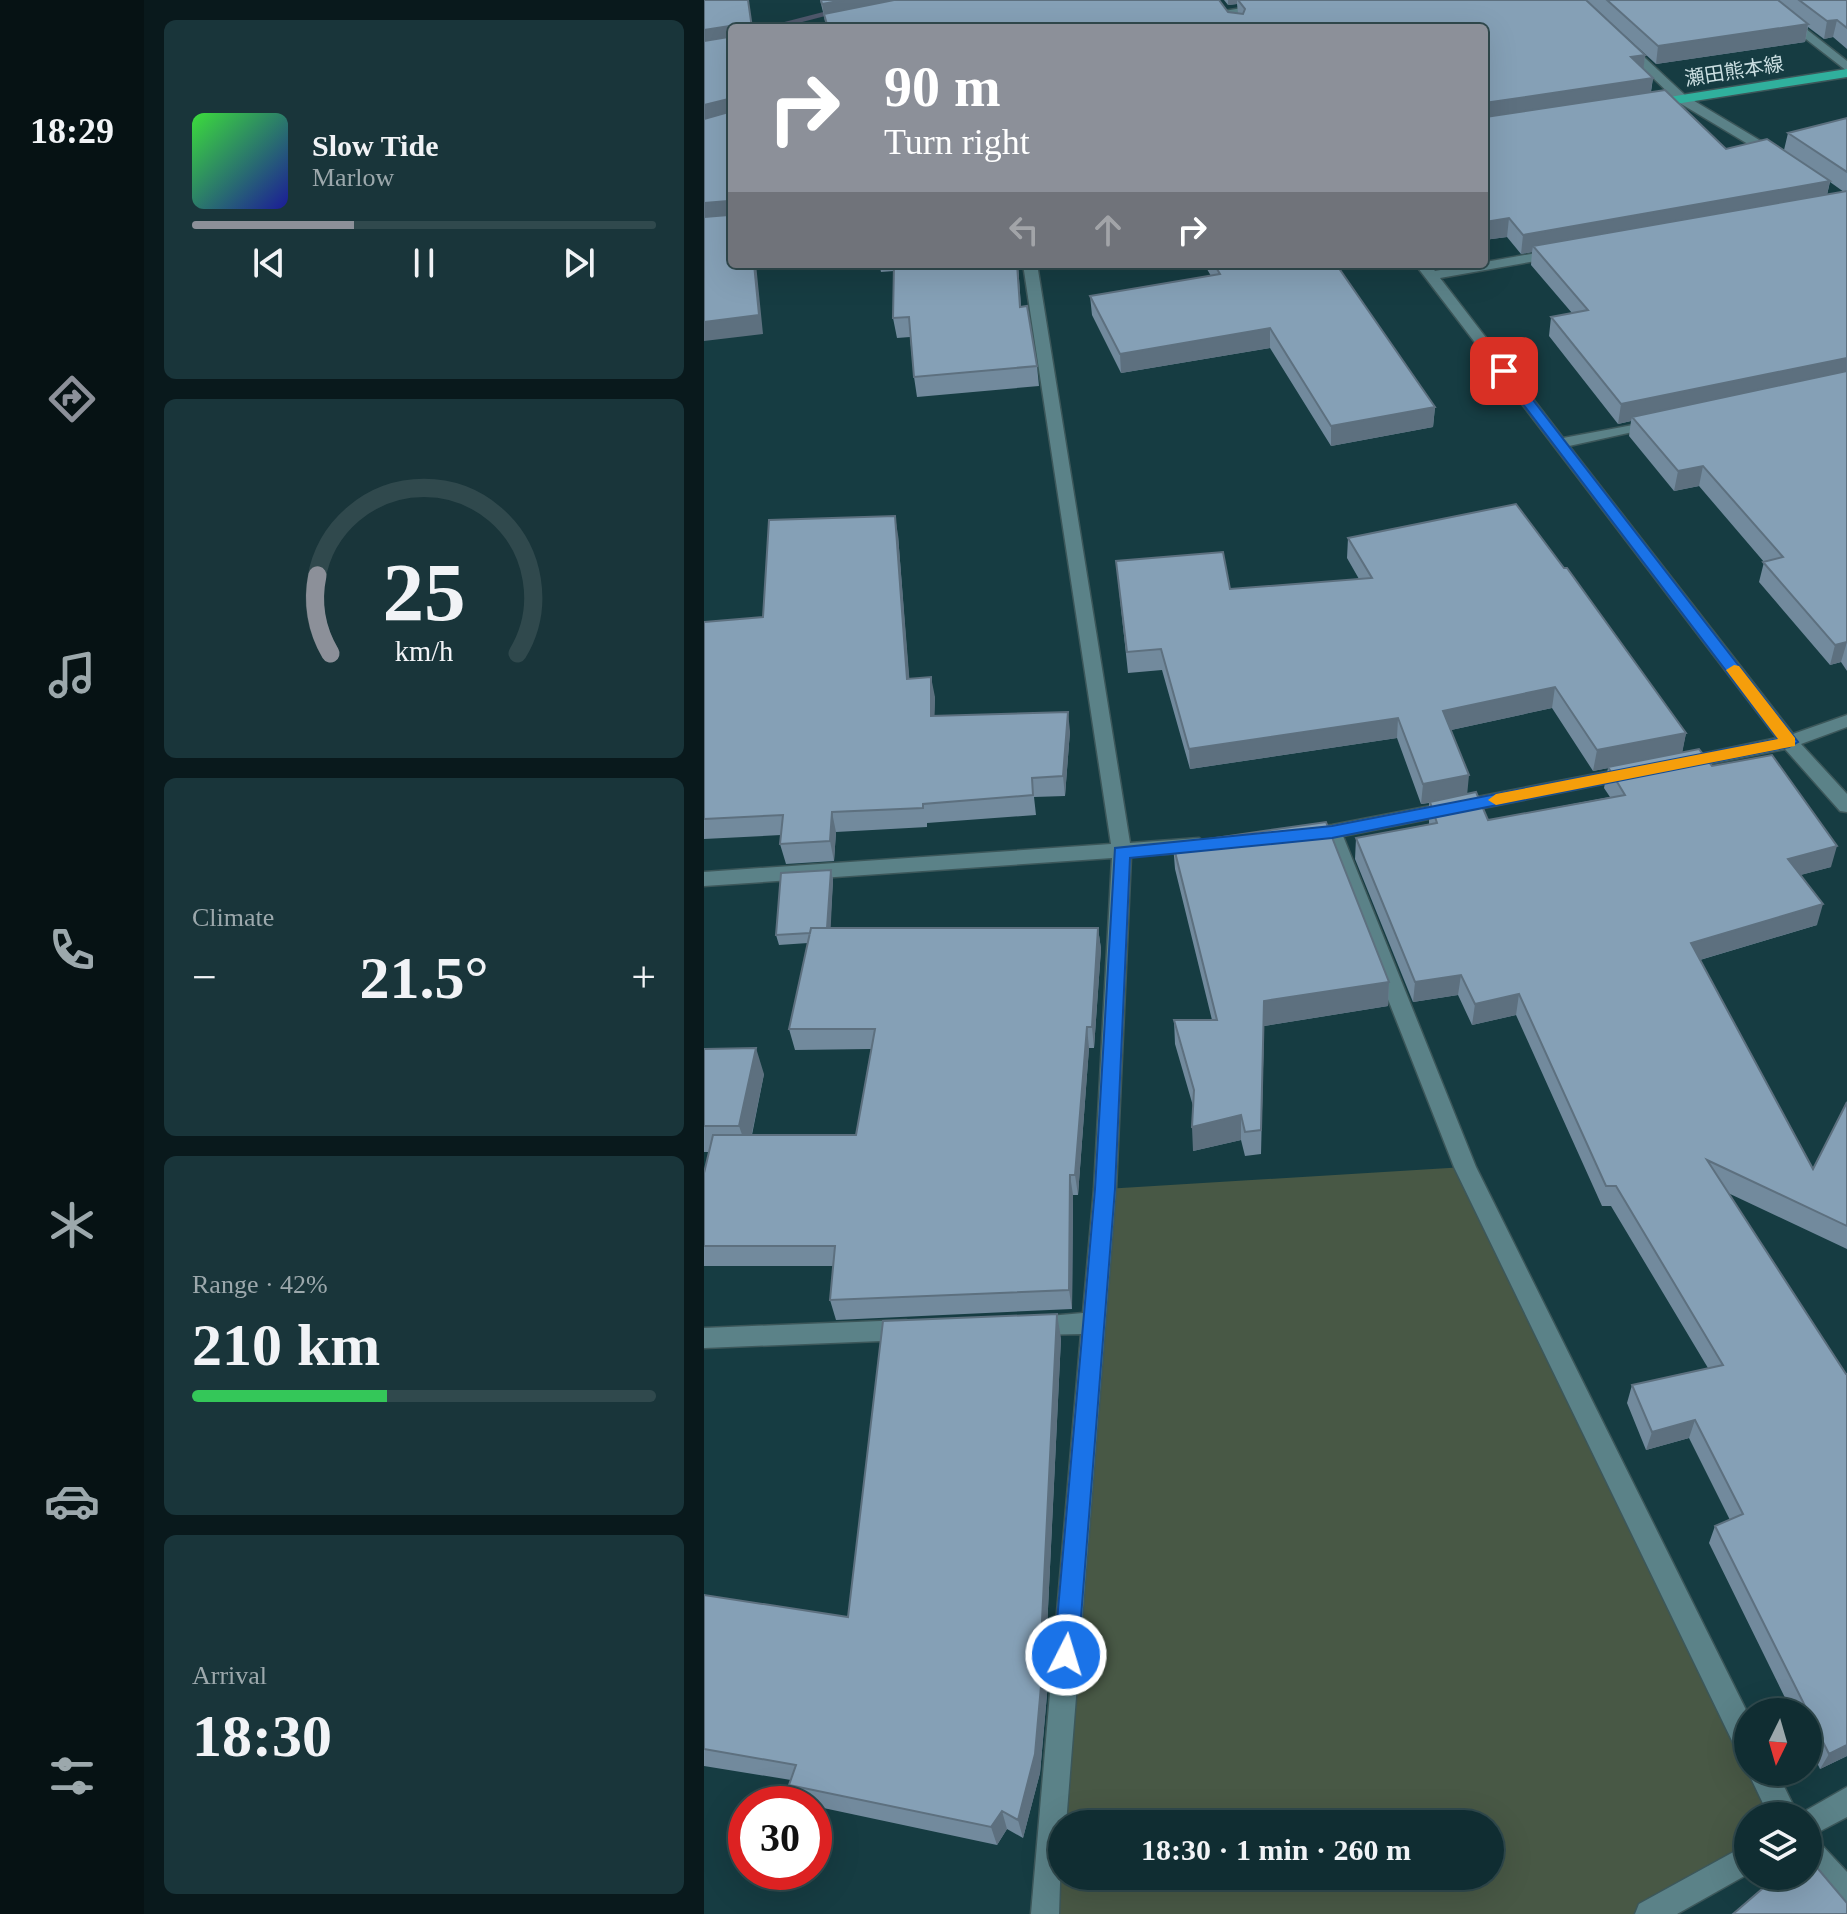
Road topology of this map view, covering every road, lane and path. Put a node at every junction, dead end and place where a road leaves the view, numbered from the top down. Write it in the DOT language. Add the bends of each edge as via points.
graph roads {
  1 [pos="1215,0"];
  2 [pos="1316,0"];
  3 [pos="1762,0"];
  4 [pos="1224,12"];
  5 [pos="872,16"];
  6 [pos="857,18"];
  7 [pos="832,24"];
  8 [pos="863,24"];
  9 [pos="1234,24"];
  10 [pos="1613,35"];
  11 [pos="1847,67"];
  12 [pos="1847,73"];
  13 [pos="1682,99"];
  14 [pos="1636,106"];
  15 [pos="1785,161"];
  16 [pos="1569,251"];
  17 [pos="1488,262"];
  18 [pos="1031,268"];
  19 [pos="1426,270"];
  20 [pos="1665,421"];
  21 [pos="1560,443"];
  22 [pos="1847,721"];
  23 [pos="1789,742"];
  24 [pos="1847,806"];
  25 [pos="1332,832"];
  26 [pos="1287,836"];
  27 [pos="1212,844"];
  28 [pos="1122,852"];
  29 [pos="704,879"];
  30 [pos="1093,1323"];
  31 [pos="1015,1326"];
  32 [pos="936,1329"];
  33 [pos="704,1338"];
  34 [pos="1734,1715"];
  35 [pos="1847,1801"];
  36 [pos="1822,1816"];
  37 [pos="1734,1866"];
  38 [pos="1822,1866"];
  39 [pos="1847,1893"];
  40 [pos="1045,1914"];
  41 [pos="1649,1914"];
  1 -- 4 [label="street"];
  2 -- 4 [label="street"];
  3 -- 11 [label="street"];
  4 -- 9 [label="street"];
  5 -- 6 [label="street"];
  6 -- 7 [label="street"];
  6 -- 8 [label="street"];
  10 -- 13 [label="street"];
  12 -- 13 [label="main road, 瀬田熊本線"];
  13 -- 14 [label="main road, 瀬田熊本線"];
  13 -- 15 [label="street"];
  16 -- 17 [label="street"];
  18 -- 28 [label="street"];
  19 -- 21 [label="street"];
  20 -- 21 [label="street"];
  21 -- 23 [label="street"];
  22 -- 23 [label="street"];
  23 -- 24 [label="street"];
  23 -- 25 [label="street"];
  25 -- 26 [label="street"];
  25 -- 34 [label="street" via="1465,1167"];
  27 -- 28 [label="street"];
  28 -- 29 [label="street"];
  28 -- 30 [label="street"];
  30 -- 31 [label="street"];
  30 -- 40 [label="street"];
  32 -- 33 [label="street"];
  35 -- 36 [label="street"];
  37 -- 41 [label="street"];
  38 -- 39 [label="street"];
}
